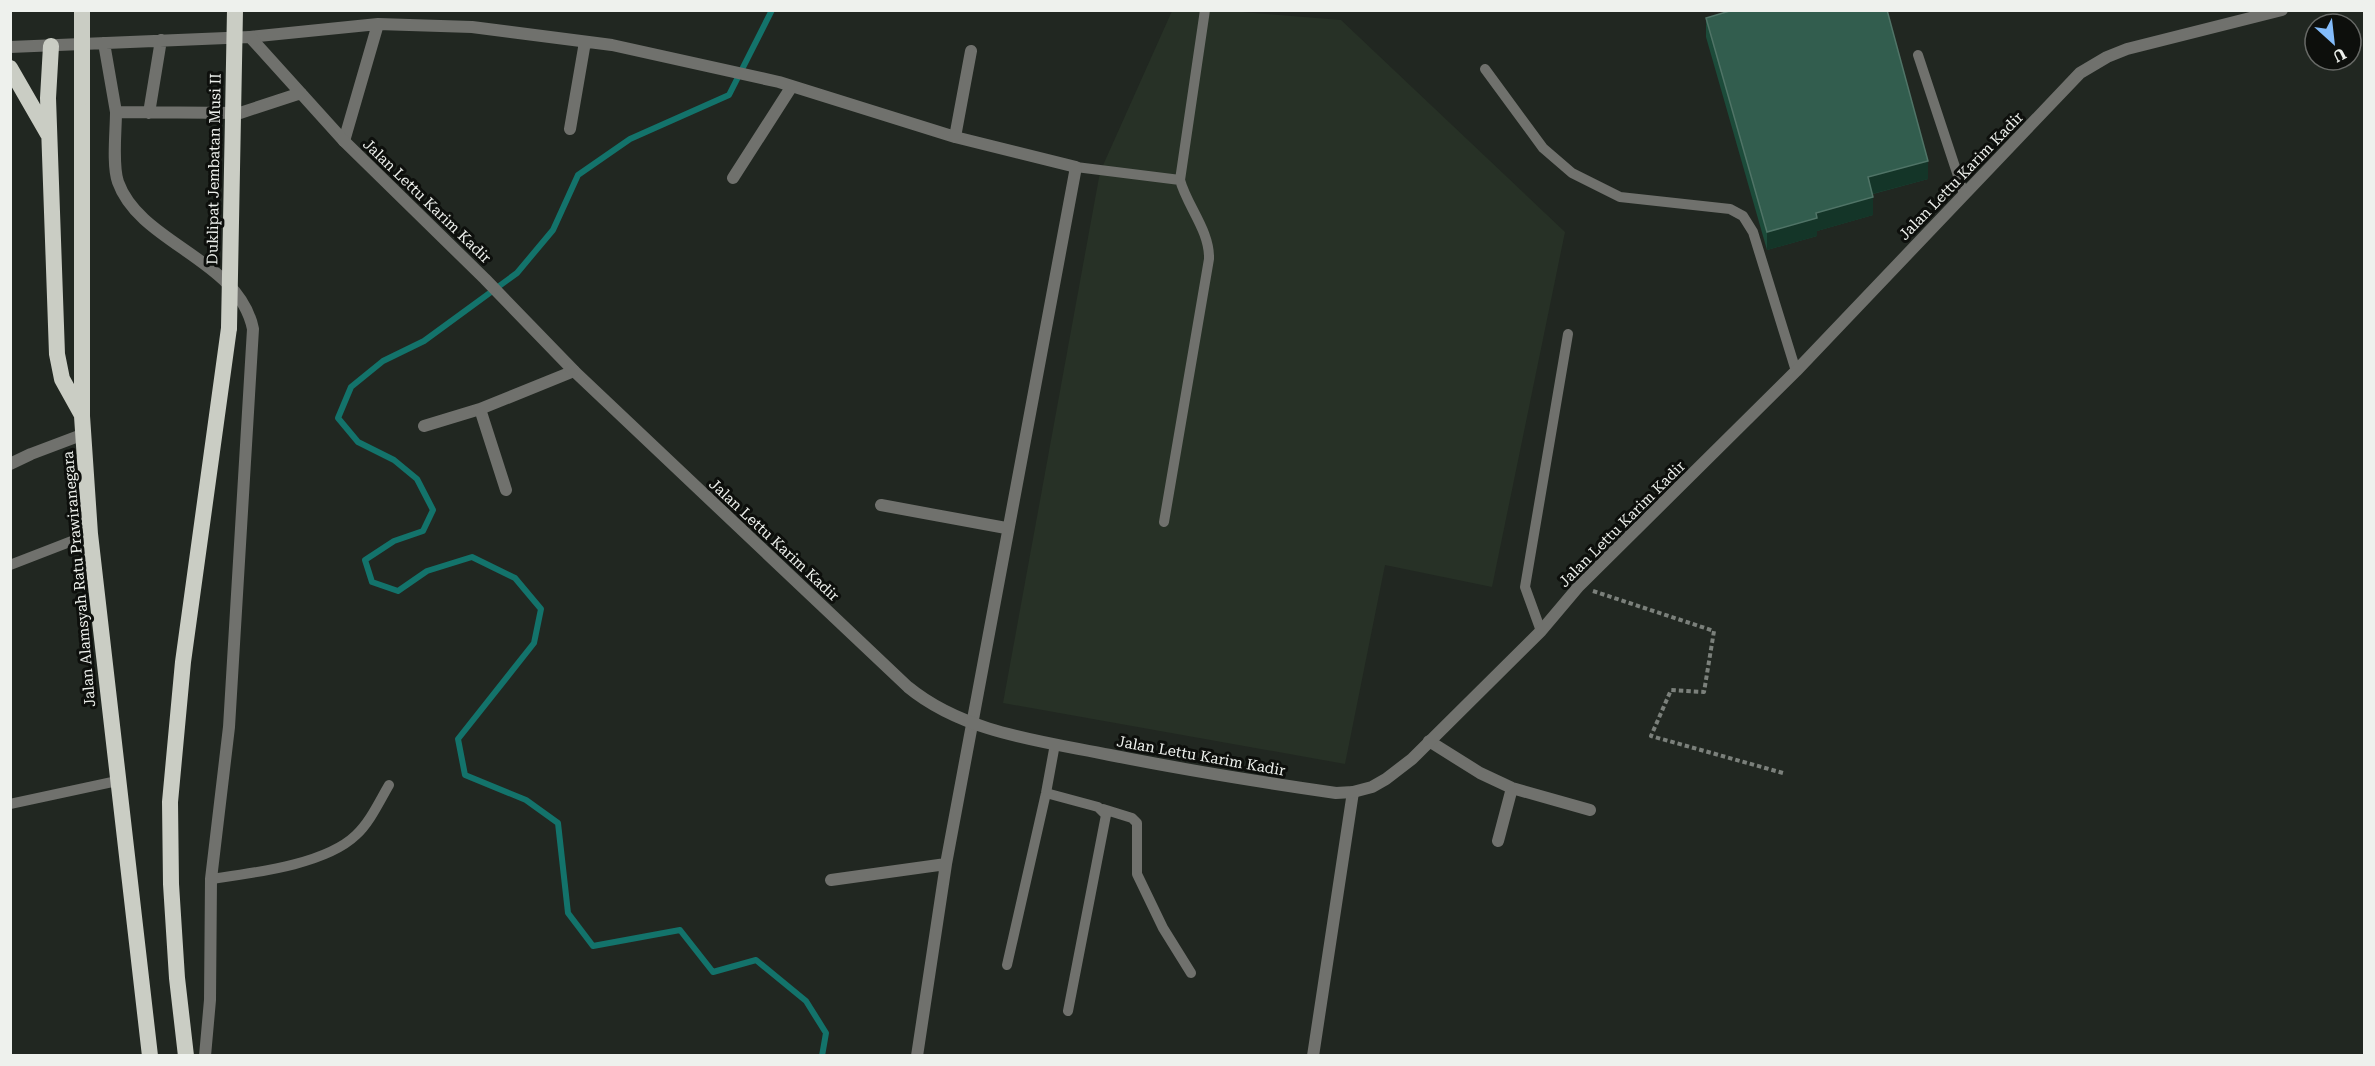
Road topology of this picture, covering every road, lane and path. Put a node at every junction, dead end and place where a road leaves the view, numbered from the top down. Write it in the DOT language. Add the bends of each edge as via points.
graph roads {
  1 [pos="82,10"];
  2 [pos="235,10"];
  3 [pos="1205,10"];
  4 [pos="2282,10"];
  5 [pos="378,24"];
  6 [pos="250,37"];
  7 [pos="161,40"];
  8 [pos="585,42"];
  9 [pos="104,43"];
  10 [pos="51,46"];
  11 [pos="10,47"];
  12 [pos="971,51"];
  13 [pos="1918,55"];
  14 [pos="10,68"];
  15 [pos="1485,69"];
  16 [pos="792,86"];
  17 [pos="301,93"];
  18 [pos="116,112"];
  19 [pos="150,112"];
  20 [pos="570,129"];
  21 [pos="955,137"];
  22 [pos="49,138"];
  23 [pos="344,141"];
  24 [pos="1076,166"];
  25 [pos="733,178"];
  26 [pos="1180,180"];
  27 [pos="1964,194"];
  28 [pos="1568,334"];
  29 [pos="574,371"];
  30 [pos="1796,371"];
  31 [pos="480,409"];
  32 [pos="82,416"];
  33 [pos="424,426"];
  34 [pos="84,434"];
  35 [pos="10,464"];
  36 [pos="506,490"];
  37 [pos="881,505"];
  38 [pos="1164,522"];
  39 [pos="1006,528"];
  40 [pos="90,534"];
  41 [pos="10,565"];
  42 [pos="1579,586"];
  43 [pos="1541,631"];
  44 [pos="972,724"];
  45 [pos="1429,741"];
  46 [pos="1055,744"];
  47 [pos="1783,773"];
  48 [pos="117,781"];
  49 [pos="389,785"];
  50 [pos="1512,788"];
  51 [pos="1353,792"];
  52 [pos="1046,794"];
  53 [pos="10,804"];
  54 [pos="1103,809"];
  55 [pos="1590,810"];
  56 [pos="1498,841"];
  57 [pos="945,864"];
  58 [pos="211,879"];
  59 [pos="831,880"];
  60 [pos="1007,965"];
  61 [pos="1191,973"];
  62 [pos="1068,1011"];
  63 [pos="150,1056"];
  64 [pos="186,1056"];
  65 [pos="205,1056"];
  66 [pos="917,1056"];
  67 [pos="1313,1056"];
  1 -- 32 [label="highway, Jalan Alamsyah Ratu Prawiranegara, bridge"];
  2 -- 64 [label="highway, Duklipat Jembatan Musi II, bridge" via="229,328 183,662 170,802 171,884"];
  3 -- 26 [label="lane"];
  4 -- 27 [label="street, Jalan Lettu Karim Kadir" via="2127,49 2094,64"];
  5 -- 6 [label="street"];
  5 -- 8 [label="street" via="472,27"];
  5 -- 23 [label="street"];
  6 -- 7 [label="street"];
  6 -- 17 [label="street, Jalan Lettu Karim Kadir"];
  7 -- 9 [label="street"];
  7 -- 19 [label="street"];
  8 -- 16 [label="street"];
  8 -- 20 [label="street"];
  9 -- 10 [label="street"];
  9 -- 18 [label="street"];
  10 -- 11 [label="street"];
  10 -- 22 [label="highway"];
  12 -- 21 [label="street"];
  13 -- 27 [label="lane"];
  14 -- 22 [label="highway"];
  15 -- 30 [label="lane" via="1543,148 1572,173 1620,197 1721,207 1743,216 1754,232"];
  16 -- 21 [label="street"];
  16 -- 25 [label="street"];
  17 -- 19 [label="street" via="240,113"];
  17 -- 23 [label="street, Jalan Lettu Karim Kadir"];
  18 -- 19 [label="street"];
  18 -- 58 [label="street" via="117,178 122,192 144,218 216,273 244,305 253,329 229,726"];
  21 -- 24 [label="street"];
  22 -- 32 [label="highway" via="57,354 63,379"];
  23 -- 29 [label="street, Jalan Lettu Karim Kadir"];
  24 -- 26 [label="lane"];
  24 -- 39 [label="street"];
  26 -- 38 [label="lane" via="1209,244 1209,259"];
  27 -- 30 [label="street, Jalan Lettu Karim Kadir"];
  28 -- 43 [label="lane" via="1525,587"];
  29 -- 31 [label="street"];
  29 -- 44 [label="street, Jalan Lettu Karim Kadir" via="908,687 926,701"];
  30 -- 42 [label="street, Jalan Lettu Karim Kadir"];
  31 -- 33 [label="street"];
  31 -- 36 [label="street"];
  32 -- 34 [label="highway, Jalan Alamsyah Ratu Prawiranegara"];
  34 -- 35 [label="street"];
  34 -- 40 [label="highway, Jalan Alamsyah Ratu Prawiranegara"];
  37 -- 39 [label="street"];
  39 -- 44 [label="street"];
  40 -- 41 [label="lane"];
  40 -- 48 [label="highway, Jalan Alamsyah Ratu Prawiranegara"];
  42 -- 43 [label="street, Jalan Lettu Karim Kadir"];
  42 -- 47 [label="path" via="1714,632 1704,692 1671,690 1651,736"];
  43 -- 45 [label="street, Jalan Lettu Karim Kadir"];
  44 -- 46 [label="street, Jalan Lettu Karim Kadir"];
  44 -- 57 [label="street"];
  45 -- 50 [label="street"];
  45 -- 51 [label="street, Jalan Lettu Karim Kadir" via="1386,779"];
  46 -- 51 [label="street, Jalan Lettu Karim Kadir" via="1224,777"];
  46 -- 52 [label="lane"];
  48 -- 53 [label="lane"];
  48 -- 63 [label="highway, Jalan Alamsyah Ratu Prawiranegara"];
  49 -- 58 [label="lane" via="364,825 329,852 265,870"];
  50 -- 55 [label="street"];
  50 -- 56 [label="street"];
  51 -- 67 [label="street"];
  52 -- 54 [label="lane"];
  52 -- 60 [label="lane"];
  54 -- 61 [label="lane" via="1132,818 1138,826 1137,874 1163,928"];
  54 -- 62 [label="lane" via="1106,818"];
  57 -- 59 [label="street"];
  57 -- 66 [label="street"];
  58 -- 65 [label="street" via="210,1000"];
}
